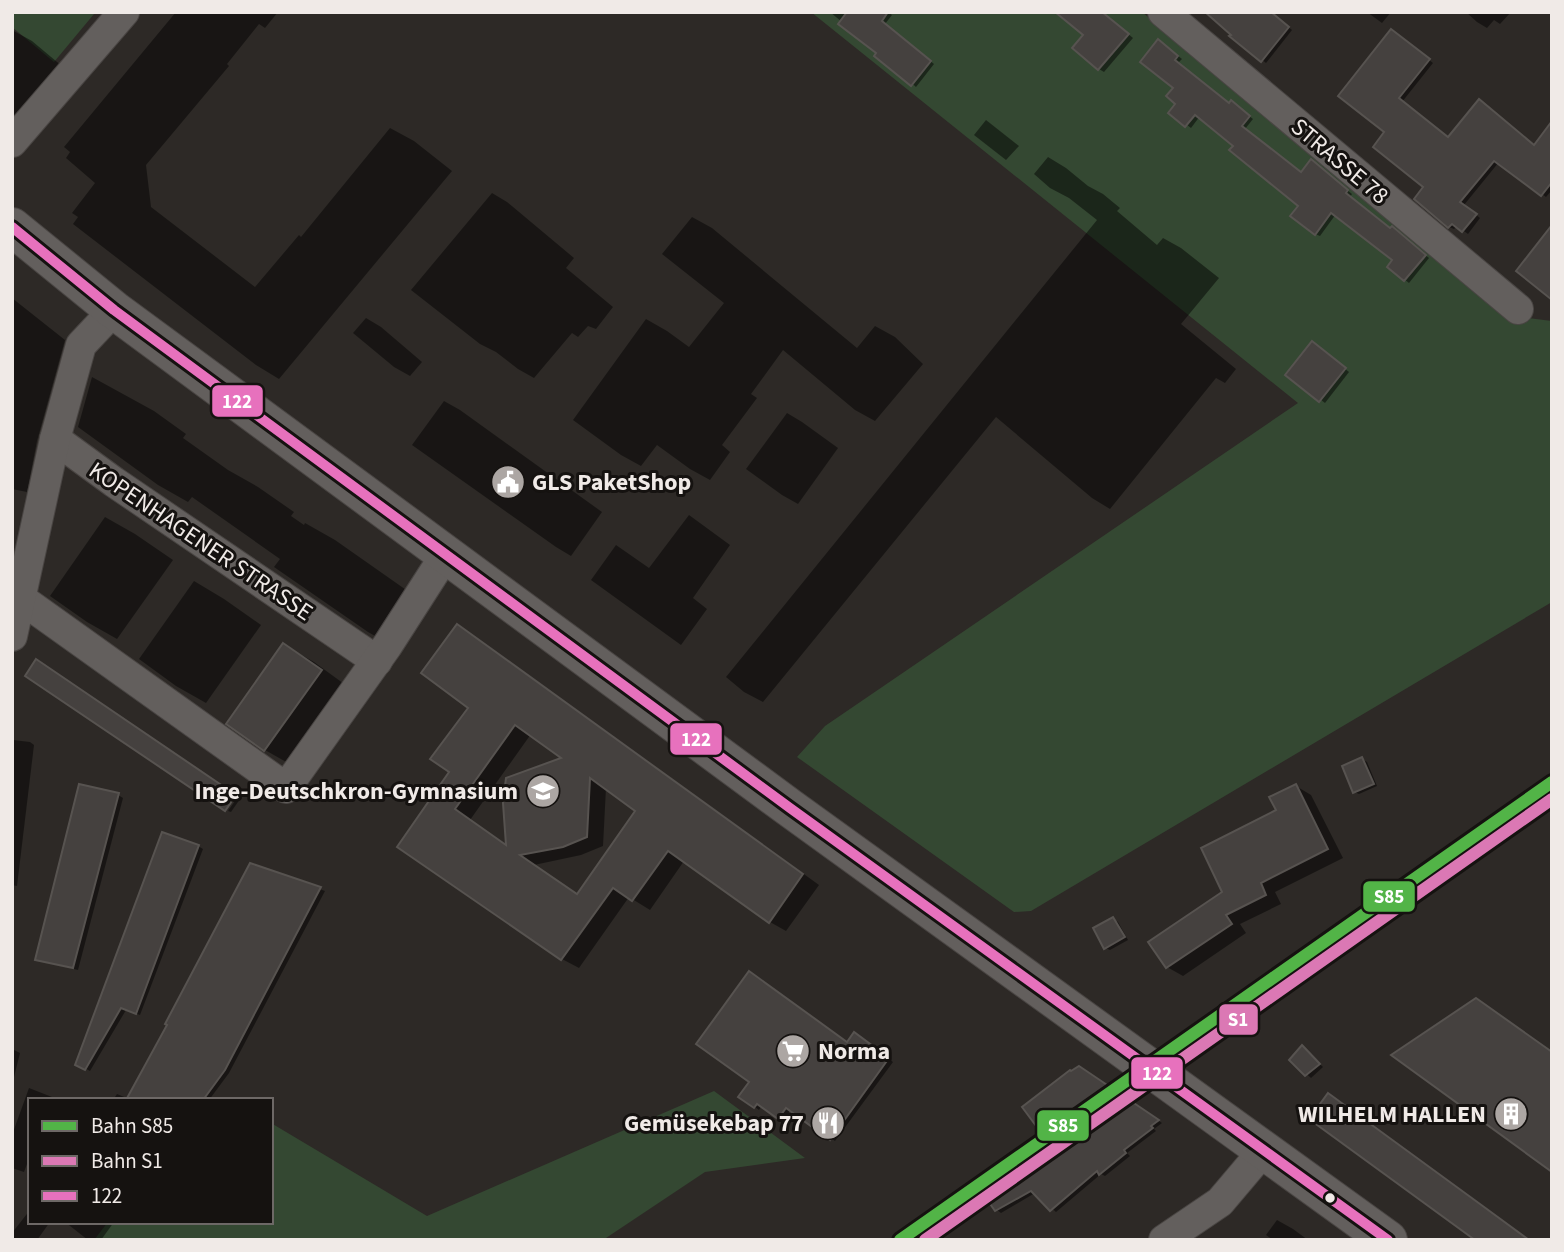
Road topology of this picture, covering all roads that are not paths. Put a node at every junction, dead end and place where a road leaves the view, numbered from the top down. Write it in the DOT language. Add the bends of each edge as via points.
graph roads {
  1 [pos="124,12"];
  2 [pos="1163,12"];
  3 [pos="12,142"];
  4 [pos="12,227"];
  5 [pos="1518,309"];
  6 [pos="114,310"];
  7 [pos="55,439"];
  8 [pos="446,554"];
  9 [pos="20,598"];
  10 [pos="12,636"];
  11 [pos="377,661"];
  12 [pos="1264,1150"];
  13 [pos="1164,1240"];
  14 [pos="1388,1240"];
  1 -- 3 [label="street"];
  2 -- 5 [label="street, STRASSE 78"];
  4 -- 6 [label="main road"];
  6 -- 7 [label="street" via="81,345"];
  6 -- 8 [label="main road"];
  7 -- 9 [label="street"];
  7 -- 11 [label="street, KOPENHAGENER STRASSE"];
  8 -- 11 [label="street"];
  8 -- 12 [label="main road"];
  9 -- 10 [label="street"];
  9 -- 11 [label="street" via="286,788"];
  12 -- 13 [label="street" via="1220,1202"];
  12 -- 14 [label="main road"];
}
